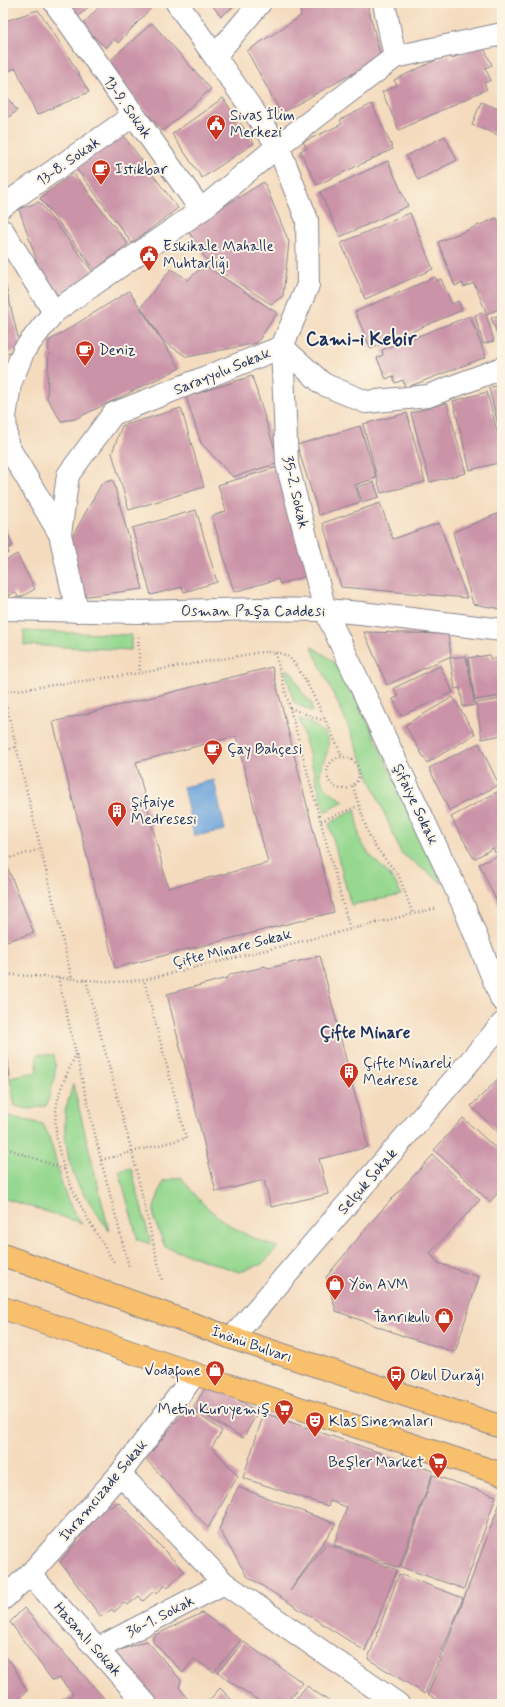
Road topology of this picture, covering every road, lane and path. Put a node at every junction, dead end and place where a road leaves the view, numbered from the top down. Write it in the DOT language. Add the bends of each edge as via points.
graph roads {
  1 [pos="55,3"];
  2 [pos="177,3"];
  3 [pos="260,3"];
  4 [pos="384,3"];
  5 [pos="502,34"];
  6 [pos="215,56"];
  7 [pos="395,57"];
  8 [pos="134,115"];
  9 [pos="278,146"];
  10 [pos="3,206"];
  11 [pos="201,210"];
  12 [pos="3,231"];
  13 [pos="54,312"];
  14 [pos="282,347"];
  15 [pos="502,368"];
  16 [pos="5,443"];
  17 [pos="60,534"];
  18 [pos="3,609"];
  19 [pos="325,610"];
  20 [pos="77,611"];
  21 [pos="137,612"];
  22 [pos="502,630"];
  23 [pos="275,653"];
  24 [pos="140,673"];
  25 [pos="3,692"];
  26 [pos="290,708"];
  27 [pos="325,721"];
  28 [pos="16,746"];
  29 [pos="3,753"];
  30 [pos="342,756"];
  31 [pos="353,786"];
  32 [pos="358,806"];
  33 [pos="321,822"];
  34 [pos="41,849"];
  35 [pos="3,860"];
  36 [pos="462,902"];
  37 [pos="413,914"];
  38 [pos="350,930"];
  39 [pos="3,974"];
  40 [pos="58,977"];
  41 [pos="72,979"];
  42 [pos="86,980"];
  43 [pos="144,980"];
  44 [pos="502,1000"];
  45 [pos="502,1024"];
  46 [pos="76,1053"];
  47 [pos="3,1147"];
  48 [pos="132,1152"];
  49 [pos="101,1160"];
  50 [pos="65,1169"];
  51 [pos="3,1255"];
  52 [pos="114,1262"];
  53 [pos="129,1267"];
  54 [pos="162,1280"];
  55 [pos="3,1308"];
  56 [pos="232,1338"];
  57 [pos="195,1374"];
  58 [pos="502,1426"];
  59 [pos="120,1474"];
  60 [pos="502,1474"];
  61 [pos="30,1574"];
  62 [pos="224,1583"];
  63 [pos="3,1599"];
  64 [pos="97,1649"];
  65 [pos="146,1704"];
  66 [pos="398,1704"];
  1 -- 8 [label="street, 13-9. Sokak"];
  2 -- 6 [label="street, Sarayyolu Sokak"];
  3 -- 6 [label="street"];
  4 -- 7 [label="street"];
  5 -- 7 [label="street"];
  6 -- 9 [label="street, Sarayyolu Sokak"];
  7 -- 9 [label="street"];
  8 -- 10 [label="street, 13-8. Sokak"];
  8 -- 11 [label="street, 13-9. Sokak"];
  9 -- 11 [label="street"];
  9 -- 14 [label="street, Sarayyolu Sokak" via="307,220 308,285"];
  11 -- 13 [label="street"];
  12 -- 13 [label="street"];
  13 -- 16 [label="street" via="24,350 10,384 5,417"];
  14 -- 15 [label="street" via="323,384 366,402 428,396"];
  14 -- 17 [label="street, Sarayyolu Sokak" via="113,414 68,475"];
  14 -- 19 [label="street, 35-2. Sokak" via="287,464"];
  16 -- 17 [label="street"];
  17 -- 20 [label="street, Sarayyolu Sokak"];
  18 -- 20 [label="street, Osman Paşa Caddesi"];
  19 -- 21 [label="street, Osman Paşa Caddesi"];
  19 -- 22 [label="street, Osman Paşa Caddesi"];
  19 -- 36 [label="street, Şifaiye Sokak"];
  20 -- 21 [label="street, Osman Paşa Caddesi"];
  21 -- 24 [label="path"];
  23 -- 24 [label="path" via="262,652"];
  23 -- 26 [label="path"];
  23 -- 27 [label="path" via="286,656 298,668"];
  24 -- 25 [label="path"];
  25 -- 28 [label="path"];
  26 -- 27 [label="path"];
  26 -- 33 [label="path"];
  27 -- 30 [label="path"];
  28 -- 29 [label="path"];
  28 -- 34 [label="path"];
  30 -- 31 [label="path" via="352,759 359,767 359,777"];
  30 -- 31 [label="path" via="332,760 329,765 329,781 337,788"];
  31 -- 32 [label="path"];
  32 -- 33 [label="path"];
  32 -- 37 [label="path" via="374,845 399,876"];
  33 -- 38 [label="path"];
  34 -- 35 [label="path"];
  34 -- 41 [label="path"];
  36 -- 37 [label="path, Çifte Minare Sokak"];
  36 -- 44 [label="street, Şifaiye Sokak"];
  37 -- 38 [label="path, Çifte Minare Sokak"];
  38 -- 43 [label="path, Çifte Minare Sokak"];
  39 -- 40 [label="path, Çifte Minare Sokak"];
  40 -- 41 [label="path, Çifte Minare Sokak"];
  40 -- 46 [label="path"];
  41 -- 42 [label="path, Çifte Minare Sokak"];
  42 -- 43 [label="path, Çifte Minare Sokak"];
  42 -- 48 [label="path"];
  43 -- 48 [label="path" via="186,1138"];
  45 -- 56 [label="street, Selçuk Sokak"];
  46 -- 49 [label="path"];
  46 -- 50 [label="path" via="58,1098 55,1119"];
  47 -- 50 [label="path"];
  48 -- 49 [label="path"];
  48 -- 54 [label="path"];
  49 -- 53 [label="path"];
  50 -- 52 [label="path" via="82,1210"];
  51 -- 56 [label="main road, İnönü Bulvarı"];
  55 -- 57 [label="main road"];
  56 -- 58 [label="main road, İnönü Bulvarı"];
  57 -- 59 [label="street, İhramcızade Sokak"];
  57 -- 60 [label="main road"];
  59 -- 61 [label="street, İhramcızade Sokak"];
  59 -- 62 [label="street"];
  61 -- 63 [label="street, İhramcızade Sokak"];
  61 -- 64 [label="street, Hasanlı Sokak"];
  62 -- 64 [label="street, 36-1. Sokak"];
  62 -- 66 [label="street"];
  64 -- 65 [label="street, Hasanlı Sokak"];
}
